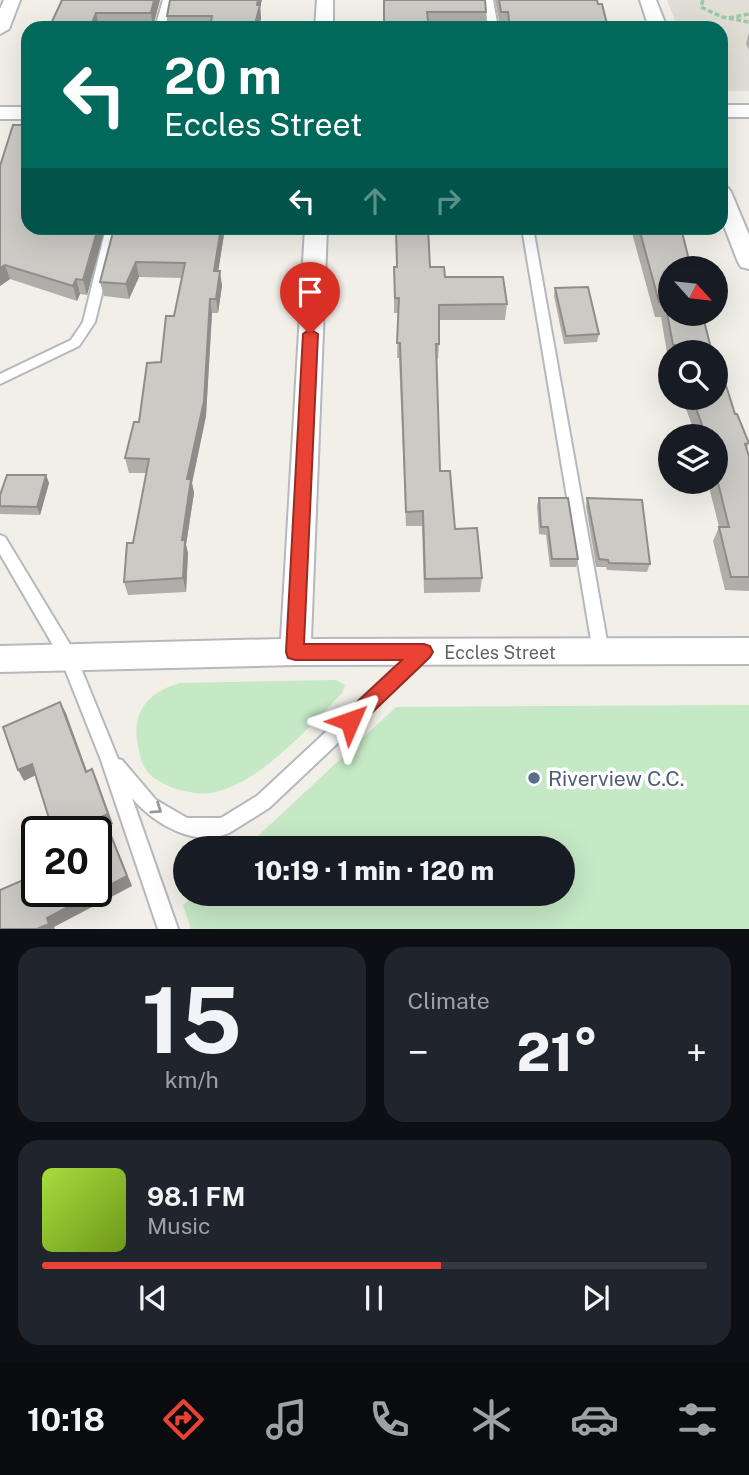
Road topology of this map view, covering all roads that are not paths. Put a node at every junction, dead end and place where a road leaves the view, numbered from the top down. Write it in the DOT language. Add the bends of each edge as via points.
graph roads {
  1 [pos="12,0"];
  2 [pos="167,0"];
  3 [pos="324,0"];
  4 [pos="489,0"];
  5 [pos="648,0"];
  6 [pos="162,21"];
  7 [pos="324,21"];
  8 [pos="492,21"];
  9 [pos="656,21"];
  10 [pos="0,29"];
  11 [pos="728,111"];
  12 [pos="749,111"];
  13 [pos="0,113"];
  14 [pos="21,113"];
  15 [pos="728,210"];
  16 [pos="110,235"];
  17 [pos="316,235"];
  18 [pos="528,235"];
  19 [pos="749,262"];
  20 [pos="0,379"];
  21 [pos="0,541"];
  22 [pos="749,651"];
  23 [pos="295,652"];
  24 [pos="424,652"];
  25 [pos="601,652"];
  26 [pos="68,656"];
  27 [pos="0,659"];
  28 [pos="110,760"];
  29 [pos="169,929"];
  1 -- 10 [label="street"];
  2 -- 6 [label="lane"];
  3 -- 7 [label="street"];
  4 -- 8 [label="lane"];
  5 -- 9 [label="street"];
  11 -- 12 [label="street"];
  13 -- 14 [label="street"];
  15 -- 19 [label="street"];
  16 -- 20 [label="lane" via="89,322 75,343"];
  17 -- 23 [label="street"];
  18 -- 25 [label="lane"];
  21 -- 26 [label="lane"];
  22 -- 25 [label="street, Eccles Street"];
  23 -- 24 [label="street, Eccles Street"];
  23 -- 26 [label="street, Eccles Street"];
  24 -- 25 [label="street, Eccles Street"];
  28 -- 24 [label="lane, one-way" via="150,806 186,827 223,827 263,802"];
  26 -- 27 [label="street, Eccles Street"];
  26 -- 28 [label="lane"];
  28 -- 29 [label="lane"];
}
